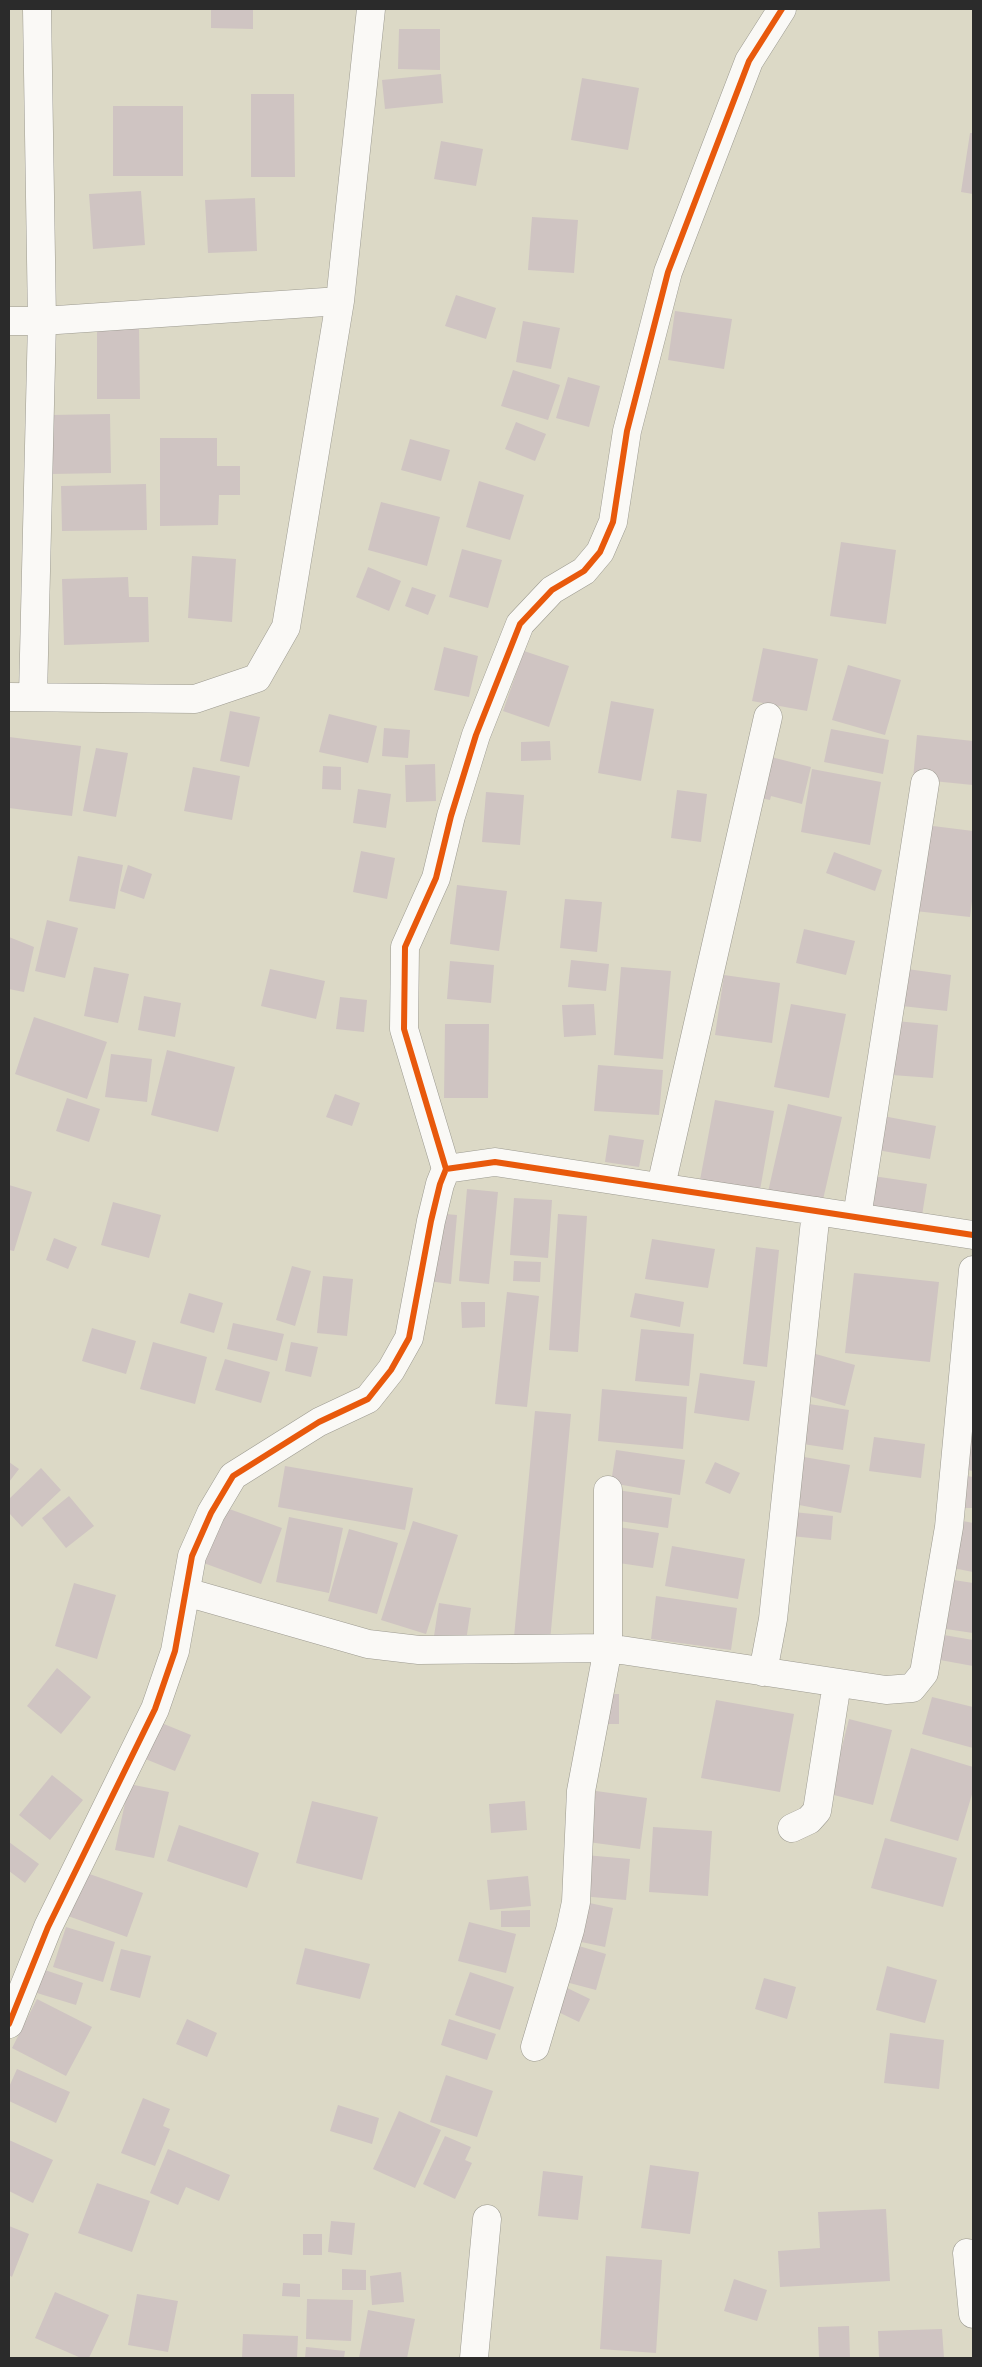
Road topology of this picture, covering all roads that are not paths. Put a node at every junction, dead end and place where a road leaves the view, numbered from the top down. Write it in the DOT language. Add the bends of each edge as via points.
graph roads {
  1 [pos="37,9"];
  2 [pos="371,9"];
  3 [pos="782,9"];
  4 [pos="340,301"];
  5 [pos="9,321"];
  6 [pos="42,321"];
  7 [pos="21,696"];
  8 [pos="768,717"];
  9 [pos="925,783"];
  10 [pos="446,1169"];
  11 [pos="661,1186"];
  12 [pos="816,1211"];
  13 [pos="857,1217"];
  14 [pos="973,1235"];
  15 [pos="973,1270"];
  16 [pos="608,1490"];
  17 [pos="186,1592"];
  18 [pos="608,1648"];
  19 [pos="763,1672"];
  20 [pos="837,1683"];
  21 [pos="792,1828"];
  22 [pos="9,2024"];
  23 [pos="535,2047"];
  24 [pos="487,2219"];
  25 [pos="967,2253"];
  26 [pos="973,2314"];
  27 [pos="474,2358"];
  1 -- 6 [label="street"];
  2 -- 4 [label="street"];
  3 -- 10 [label="street" via="749,61 668,272 627,431 613,522 600,552 584,571 552,590 520,624 476,735 436,878 405,947 404,1029"];
  4 -- 6 [label="street"];
  4 -- 7 [label="street" via="286,627 257,678 195,699"];
  5 -- 6 [label="street"];
  6 -- 7 [label="street"];
  8 -- 11 [label="street"];
  9 -- 13 [label="street"];
  10 -- 11 [label="street" via="494,1162"];
  10 -- 17 [label="street" via="431,1221 409,1338 391,1370 368,1398 319,1422 233,1476 192,1556"];
  11 -- 12 [label="street"];
  12 -- 13 [label="street"];
  12 -- 19 [label="street" via="773,1619"];
  13 -- 14 [label="street"];
  15 -- 20 [label="street" via="949,1527 924,1673 912,1688 886,1690"];
  16 -- 18 [label="street"];
  17 -- 18 [label="street" via="368,1644 419,1650"];
  17 -- 22 [label="street" via="175,1651 155,1709 48,1927"];
  18 -- 19 [label="street"];
  18 -- 23 [label="street" via="581,1791 576,1902"];
  19 -- 20 [label="street"];
  20 -- 21 [label="street" via="817,1811 809,1820"];
  24 -- 27 [label="street"];
  25 -- 26 [label="street"];
}
